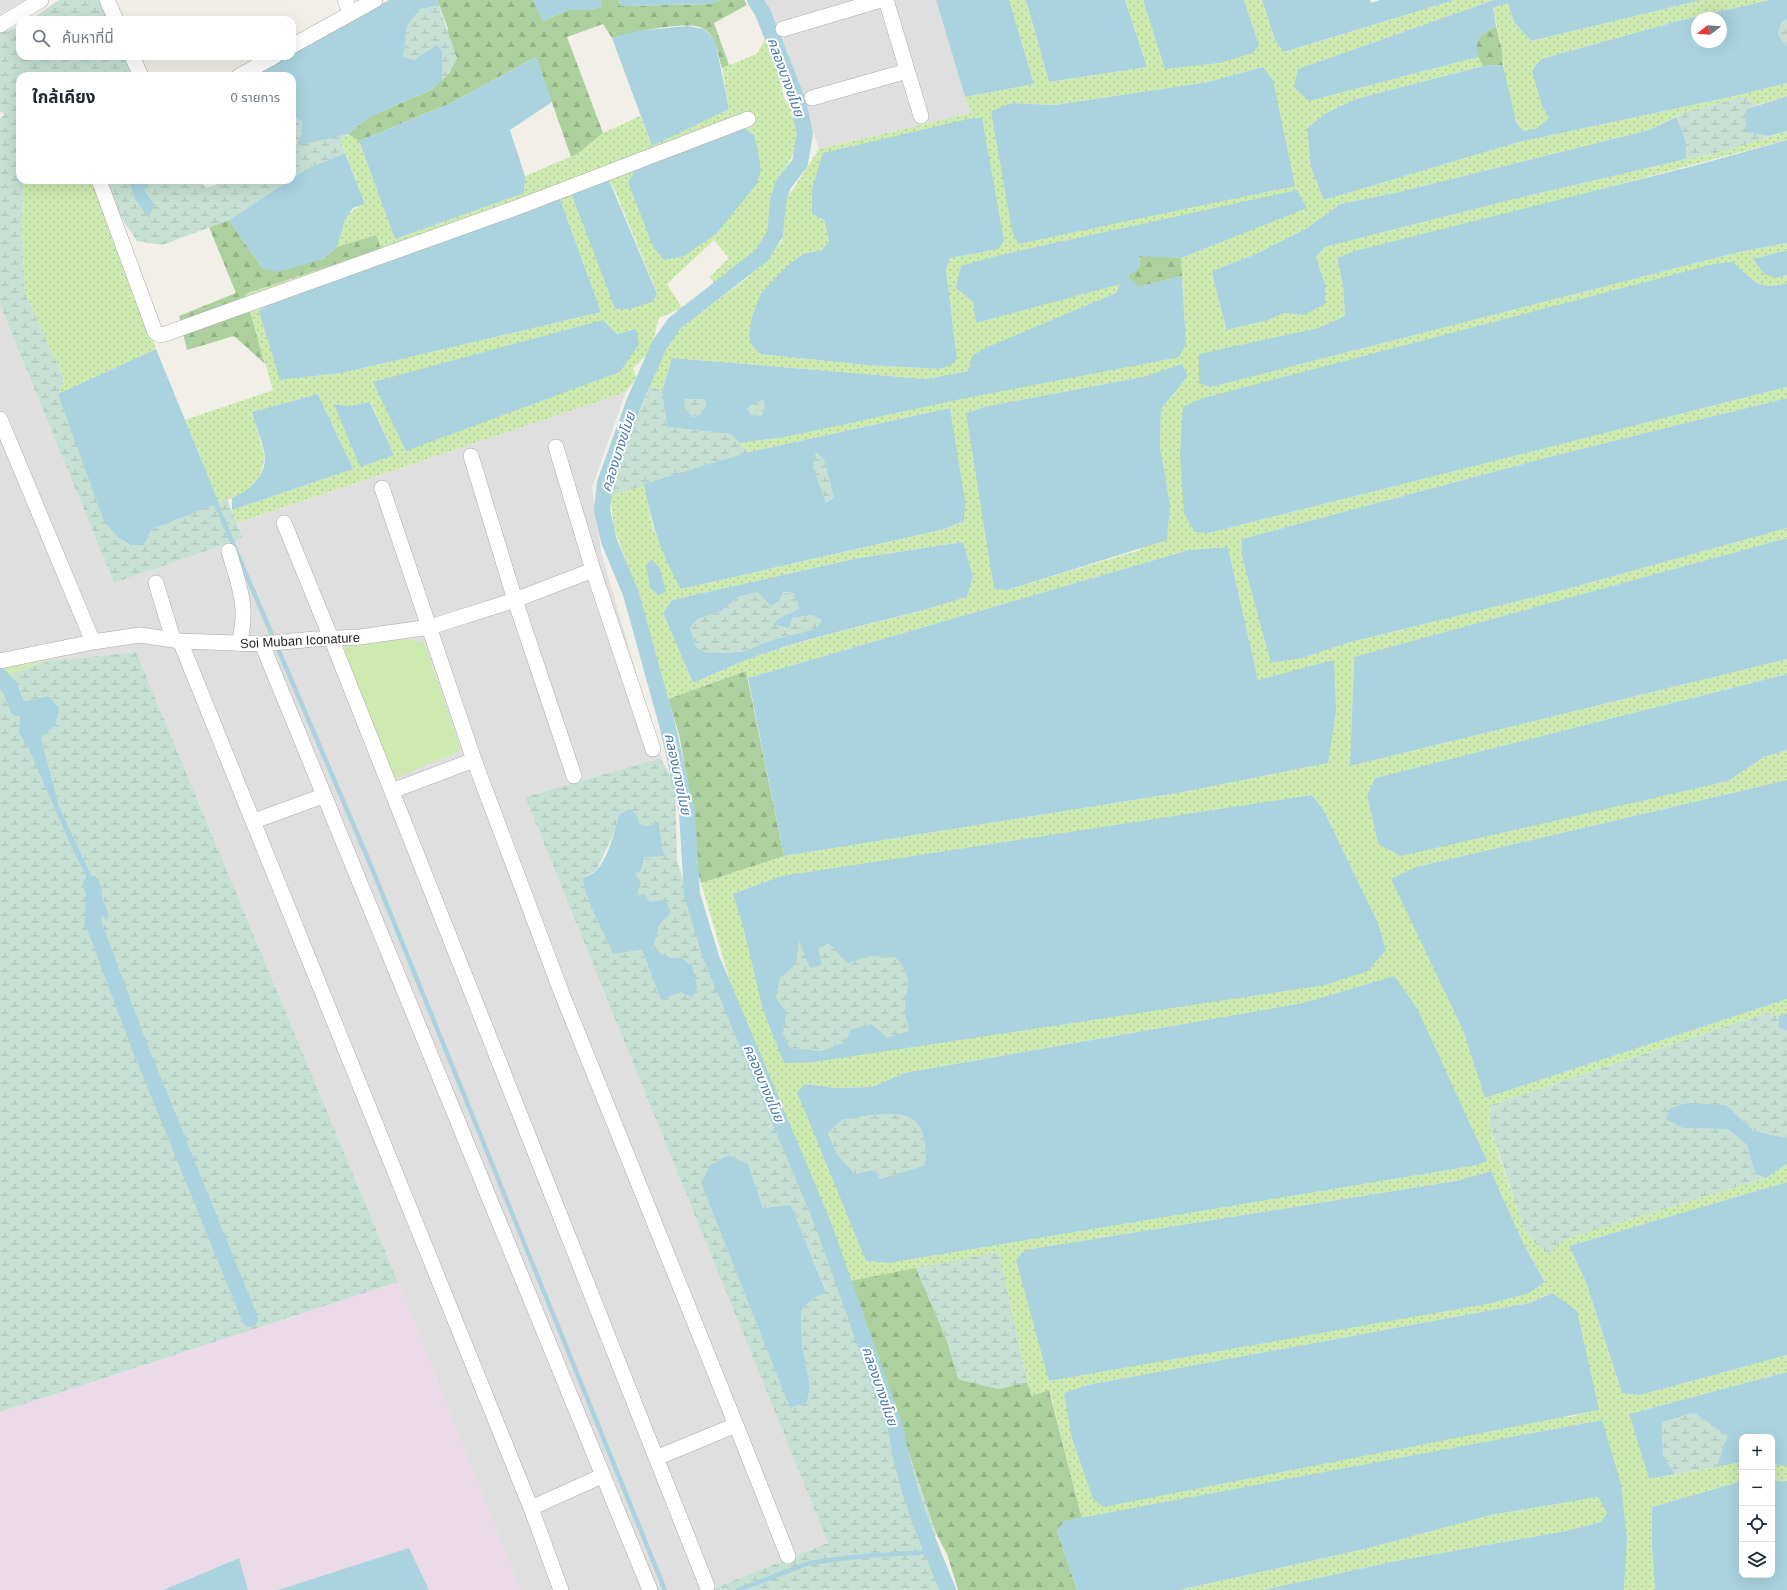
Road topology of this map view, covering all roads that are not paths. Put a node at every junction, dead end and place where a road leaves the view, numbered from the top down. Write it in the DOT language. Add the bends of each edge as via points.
graph roads {
  1 [pos="41,0"];
  2 [pos="107,0"];
  3 [pos="375,0"];
  4 [pos="881,0"];
  5 [pos="886,0"];
  6 [pos="348,6"];
  7 [pos="114,16"];
  8 [pos="0,25"];
  9 [pos="783,29"];
  10 [pos="296,43"];
  11 [pos="134,60"];
  12 [pos="268,60"];
  13 [pos="907,71"];
  14 [pos="139,72"];
  15 [pos="246,72"];
  16 [pos="812,98"];
  17 [pos="921,116"];
  18 [pos="748,119"];
  19 [pos="100,184"];
  20 [pos="0,419"];
  21 [pos="556,447"];
  22 [pos="471,456"];
  23 [pos="382,488"];
  24 [pos="284,523"];
  25 [pos="229,551"];
  26 [pos="593,570"];
  27 [pos="156,583"];
  28 [pos="515,600"];
  29 [pos="430,627"];
  30 [pos="331,638"];
  31 [pos="177,640"];
  32 [pos="93,642"];
  33 [pos="272,643"];
  34 [pos="239,644"];
  35 [pos="0,661"];
  36 [pos="653,749"];
  37 [pos="474,760"];
  38 [pos="574,776"];
  39 [pos="392,791"];
  40 [pos="324,796"];
  41 [pos="254,821"];
  42 [pos="736,1425"];
  43 [pos="656,1458"];
  44 [pos="602,1476"];
  45 [pos="531,1508"];
  46 [pos="788,1556"];
  47 [pos="707,1586"];
  48 [pos="561,1590"];
  49 [pos="650,1590"];
  1 -- 8 [label="street"];
  2 -- 7 [label="street"];
  3 -- 6 [label="street"];
  4 -- 9 [label="street"];
  5 -- 13 [label="street"];
  6 -- 10 [label="street"];
  11 -- 14 [label="street"];
  12 -- 15 [label="street"];
  13 -- 16 [label="street"];
  13 -- 17 [label="street"];
  18 -- 19 [label="street" via="521,206 165,334 155,332"];
  20 -- 32 [label="street"];
  21 -- 26 [label="street"];
  22 -- 28 [label="street"];
  23 -- 29 [label="street"];
  24 -- 30 [label="street"];
  25 -- 34 [label="street" via="244,613 244,626"];
  26 -- 28 [label="street, Soi Muban Iconature"];
  26 -- 36 [label="street"];
  27 -- 31 [label="street"];
  28 -- 29 [label="street, Soi Muban Iconature"];
  28 -- 38 [label="street"];
  29 -- 30 [label="street, Soi Muban Iconature" via="360,637"];
  29 -- 37 [label="street"];
  30 -- 33 [label="street, Soi Muban Iconature"];
  30 -- 39 [label="street"];
  31 -- 32 [label="street, Soi Muban Iconature" via="140,635"];
  31 -- 34 [label="street, Soi Muban Iconature"];
  31 -- 41 [label="street"];
  32 -- 35 [label="street, Soi Muban Iconature"];
  33 -- 34 [label="street, Soi Muban Iconature"];
  33 -- 40 [label="street"];
  37 -- 39 [label="street"];
  37 -- 42 [label="street" via="562,994"];
  39 -- 43 [label="street"];
  40 -- 41 [label="street"];
  40 -- 44 [label="street"];
  41 -- 45 [label="street"];
  42 -- 43 [label="street"];
  42 -- 46 [label="street"];
  43 -- 47 [label="street"];
  44 -- 45 [label="street"];
  44 -- 49 [label="street"];
  45 -- 48 [label="street"];
}
